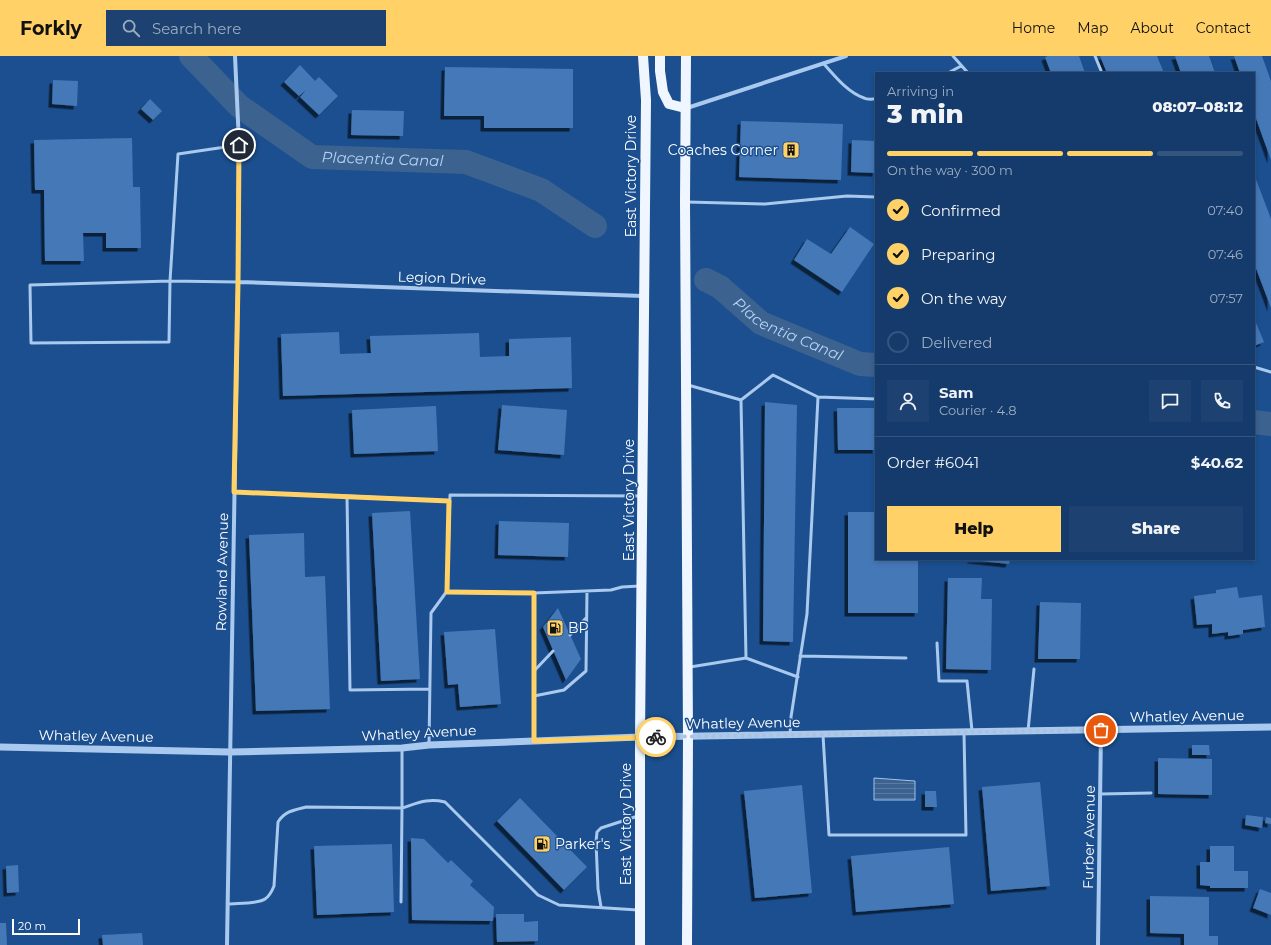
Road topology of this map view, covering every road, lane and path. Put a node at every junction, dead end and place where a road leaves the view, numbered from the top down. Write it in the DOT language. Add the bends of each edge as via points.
graph roads {
  1 [pos="234,56"];
  2 [pos="643,56"];
  3 [pos="660,56"];
  4 [pos="686,56"];
  5 [pos="846,56"];
  6 [pos="953,56"];
  7 [pos="1096,56"];
  8 [pos="824,63"];
  9 [pos="961,66"];
  10 [pos="950,72"];
  11 [pos="967,72"];
  12 [pos="1102,72"];
  13 [pos="875,99"];
  14 [pos="685,108"];
  15 [pos="239,144"];
  16 [pos="875,197"];
  17 [pos="685,202"];
  18 [pos="170,282"];
  19 [pos="238,282"];
  20 [pos="644,296"];
  21 [pos="1255,367"];
  22 [pos="1271,372"];
  23 [pos="686,384"];
  24 [pos="818,397"];
  25 [pos="875,399"];
  26 [pos="741,400"];
  27 [pos="234,492"];
  28 [pos="347,496"];
  29 [pos="642,496"];
  30 [pos="449,501"];
  31 [pos="642,586"];
  32 [pos="587,591"];
  33 [pos="447,592"];
  34 [pos="534,593"];
  35 [pos="586,618"];
  36 [pos="570,634"];
  37 [pos="937,643"];
  38 [pos="553,651"];
  39 [pos="800,656"];
  40 [pos="746,658"];
  41 [pos="906,658"];
  42 [pos="688,667"];
  43 [pos="1034,669"];
  44 [pos="534,670"];
  45 [pos="798,677"];
  46 [pos="430,689"];
  47 [pos="534,696"];
  48 [pos="1271,727"];
  49 [pos="1101,730"];
  50 [pos="1028,731"];
  51 [pos="968,732"];
  52 [pos="790,735"];
  53 [pos="823,735"];
  54 [pos="688,736"];
  55 [pos="640,737"];
  56 [pos="534,741"];
  57 [pos="429,745"];
  58 [pos="0,747"];
  59 [pos="402,748"];
  60 [pos="230,752"];
  61 [pos="1151,793"];
  62 [pos="1100,794"];
  63 [pos="402,808"];
  64 [pos="640,816"];
  65 [pos="401,902"];
  66 [pos="228,904"];
  67 [pos="601,907"];
  68 [pos="640,910"];
  69 [pos="227,945"];
  70 [pos="640,945"];
  71 [pos="687,945"];
  72 [pos="1098,945"];
  1 -- 15 [label="street, Rowland Avenue"];
  2 -- 20 [label="main road, East Victory Drive" via="646,100"];
  3 -- 14 [label="main road" via="663,92 669,104"];
  4 -- 14 [label="main road"];
  5 -- 8 [label="street"];
  6 -- 9 [label="lane"];
  7 -- 12 [label="lane"];
  8 -- 13 [label="lane" via="852,92 864,99"];
  8 -- 14 [label="street"];
  9 -- 10 [label="lane"];
  9 -- 11 [label="lane"];
  14 -- 17 [label="main road"];
  15 -- 18 [label="lane" via="178,154"];
  15 -- 19 [label="street, Rowland Avenue"];
  16 -- 17 [label="lane" via="847,196 765,204"];
  17 -- 23 [label="main road"];
  18 -- 18 [label="lane" via="30,285 31,343 169,342"];
  18 -- 19 [label="lane"];
  19 -- 20 [label="street, Legion Drive"];
  19 -- 27 [label="street, Rowland Avenue"];
  20 -- 29 [label="main road, East Victory Drive"];
  21 -- 22 [label="lane"];
  23 -- 26 [label="lane"];
  23 -- 42 [label="main road"];
  24 -- 25 [label="lane"];
  24 -- 26 [label="lane" via="773,375"];
  24 -- 39 [label="lane" via="807,614"];
  26 -- 40 [label="lane"];
  27 -- 28 [label="lane"];
  27 -- 60 [label="street, Rowland Avenue"];
  28 -- 30 [label="lane"];
  28 -- 46 [label="lane" via="350,690"];
  29 -- 30 [label="lane" via="450,496"];
  29 -- 31 [label="main road, East Victory Drive"];
  30 -- 33 [label="lane"];
  31 -- 32 [label="lane"];
  31 -- 55 [label="main road, East Victory Drive"];
  32 -- 34 [label="lane"];
  32 -- 35 [label="lane"];
  33 -- 34 [label="lane"];
  33 -- 46 [label="lane" via="431,613"];
  34 -- 44 [label="lane"];
  35 -- 36 [label="lane"];
  35 -- 47 [label="lane" via="586,671 564,690"];
  37 -- 51 [label="lane" via="939,681 967,681"];
  38 -- 44 [label="lane"];
  39 -- 41 [label="lane"];
  39 -- 45 [label="lane"];
  40 -- 42 [label="lane"];
  40 -- 45 [label="lane"];
  42 -- 54 [label="main road"];
  43 -- 50 [label="lane"];
  44 -- 47 [label="lane"];
  45 -- 52 [label="lane"];
  46 -- 57 [label="lane"];
  47 -- 56 [label="lane"];
  48 -- 49 [label="street, Whatley Avenue"];
  49 -- 50 [label="street, Whatley Avenue"];
  49 -- 62 [label="street, Furber Avenue"];
  50 -- 51 [label="street, Whatley Avenue"];
  51 -- 53 [label="street, Whatley Avenue"];
  51 -- 53 [label="lane" via="966,835 828,835"];
  52 -- 53 [label="street, Whatley Avenue"];
  52 -- 54 [label="street, Whatley Avenue"];
  54 -- 55 [label="street, Whatley Avenue"];
  54 -- 71 [label="main road"];
  55 -- 56 [label="street, Whatley Avenue"];
  55 -- 64 [label="main road, East Victory Drive"];
  56 -- 57 [label="street, Whatley Avenue"];
  57 -- 59 [label="street, Whatley Avenue"];
  58 -- 60 [label="street, Whatley Avenue"];
  59 -- 60 [label="street, Whatley Avenue"];
  59 -- 63 [label="lane"];
  60 -- 66 [label="street, Rowland Avenue"];
  61 -- 62 [label="lane"];
  62 -- 72 [label="street, Furber Avenue"];
  63 -- 65 [label="lane"];
  63 -- 66 [label="lane" via="306,807 292,810 278,822 274,886 270,894 264,900"];
  63 -- 67 [label="lane" via="425,801 445,802 538,895 559,904"];
  64 -- 67 [label="lane" via="601,828 597,832 598,889"];
  64 -- 68 [label="main road, East Victory Drive"];
  66 -- 69 [label="street, Rowland Avenue"];
  67 -- 68 [label="lane"];
  68 -- 70 [label="main road, East Victory Drive"];
}
